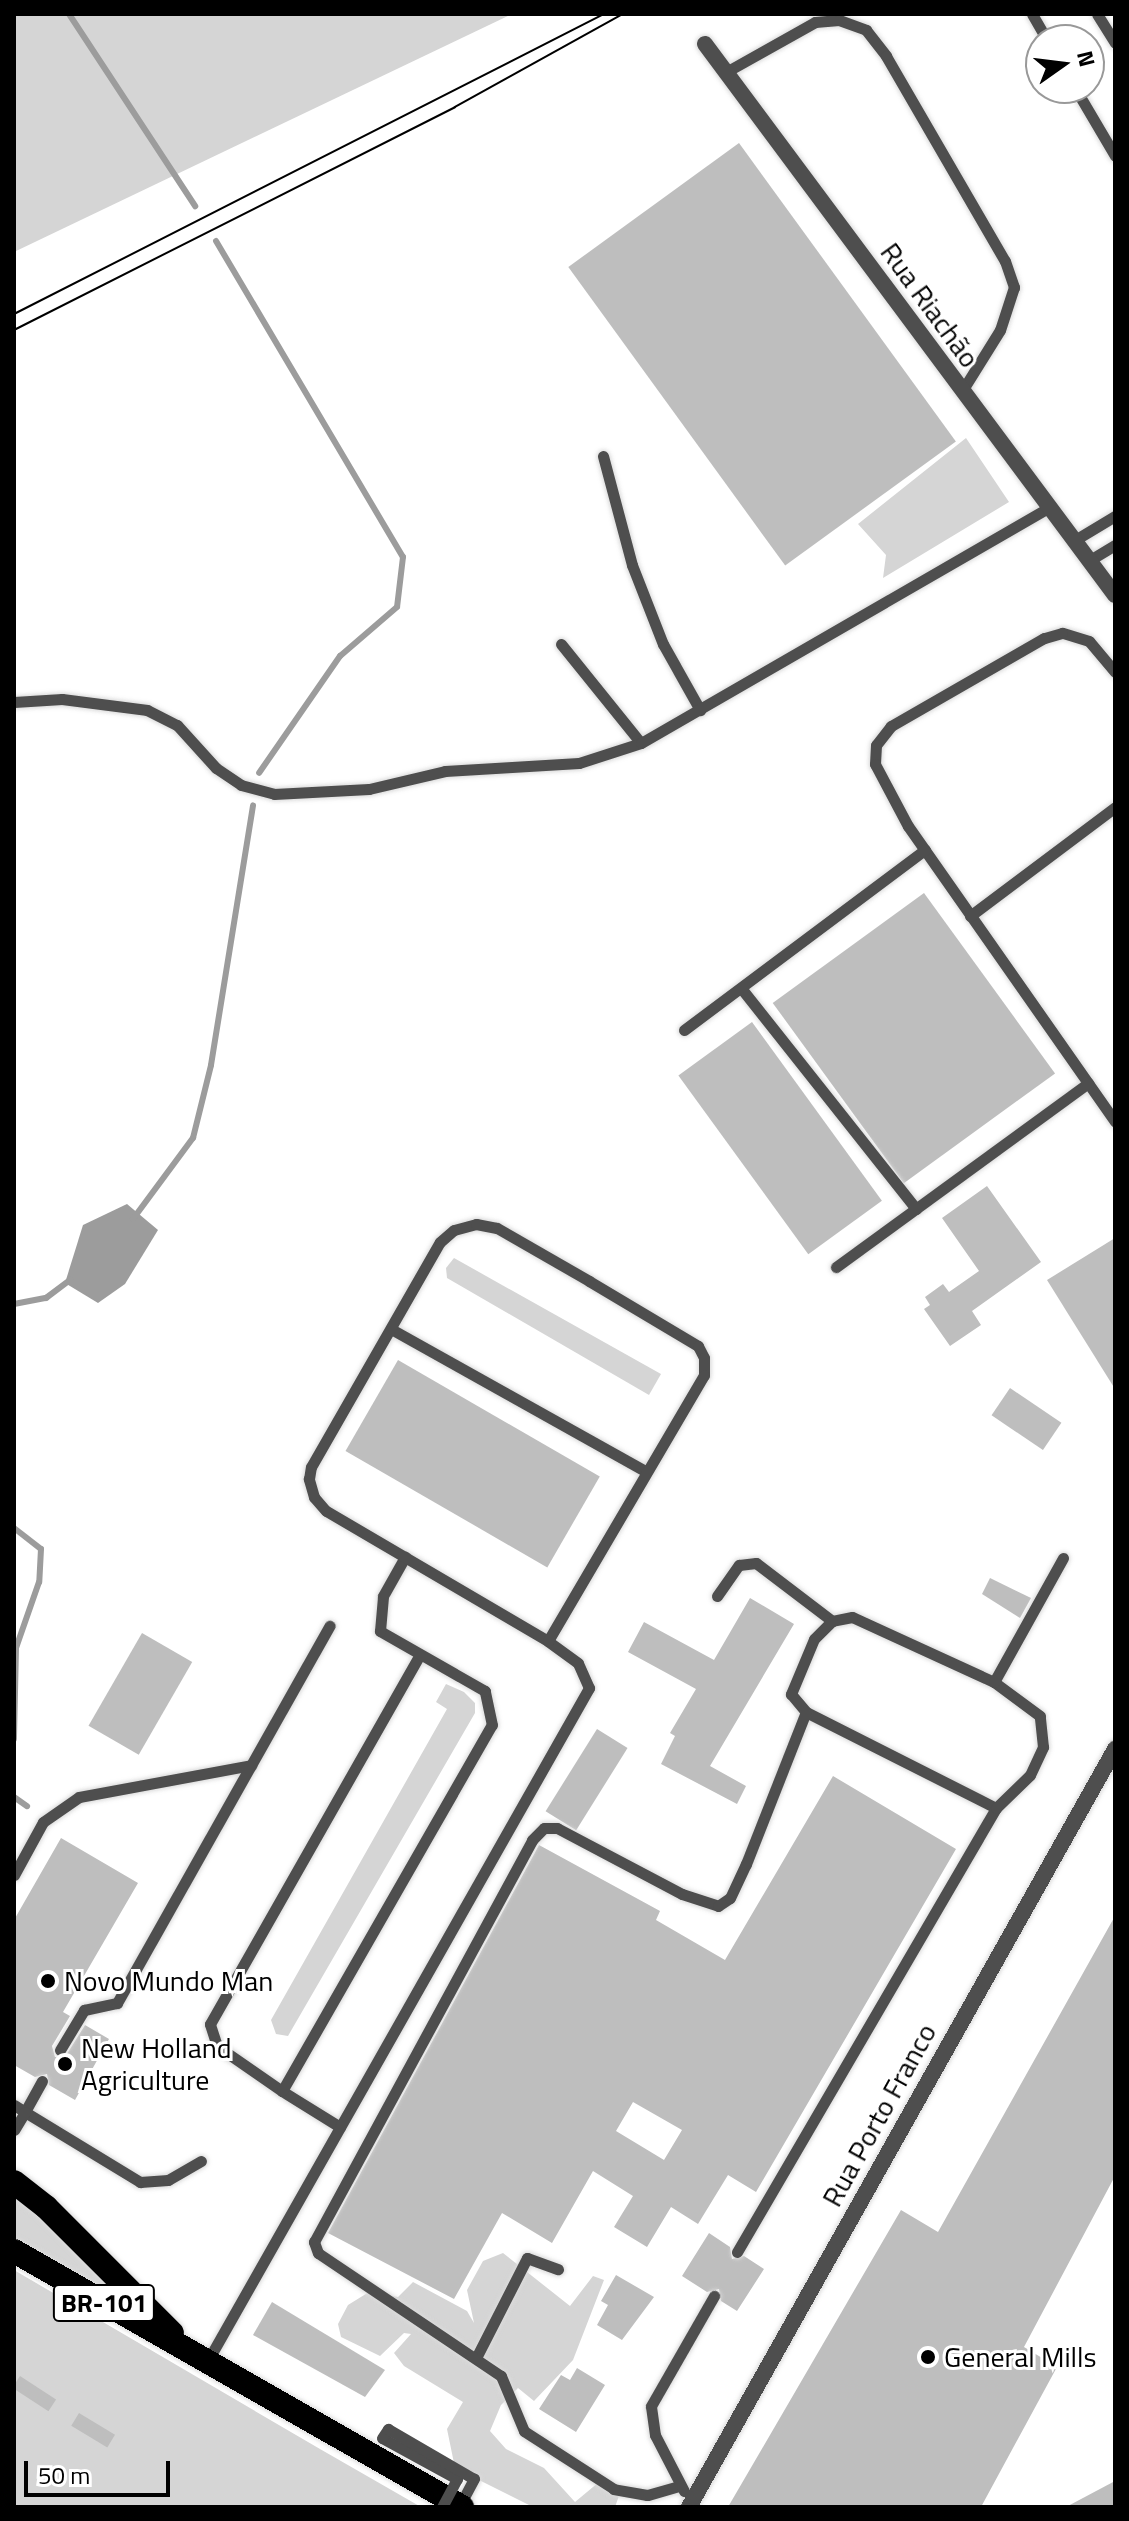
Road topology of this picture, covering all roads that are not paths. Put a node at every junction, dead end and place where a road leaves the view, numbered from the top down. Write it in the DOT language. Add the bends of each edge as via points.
graph roads {
  1 [pos="1097,14"];
  2 [pos="1115,43"];
  3 [pos="705,44"];
  4 [pos="726,72"];
  5 [pos="1084,104"];
  6 [pos="1115,156"];
  7 [pos="962,391"];
  8 [pos="603,456"];
  9 [pos="1049,507"];
  10 [pos="1115,516"];
  11 [pos="1075,540"];
  12 [pos="1115,545"];
  13 [pos="1090,560"];
  14 [pos="1112,584"];
  15 [pos="561,644"];
  16 [pos="1115,672"];
  17 [pos="14,702"];
  18 [pos="700,710"];
  19 [pos="641,743"];
  20 [pos="1115,807"];
  21 [pos="925,850"];
  22 [pos="970,916"];
  23 [pos="741,988"];
  24 [pos="684,1030"];
  25 [pos="1088,1083"];
  26 [pos="1115,1122"];
  27 [pos="916,1209"];
  28 [pos="836,1267"];
  29 [pos="391,1329"];
  30 [pos="645,1471"];
  31 [pos="405,1557"];
  32 [pos="1063,1558"];
  33 [pos="717,1596"];
  34 [pos="832,1621"];
  35 [pos="329,1626"];
  36 [pos="548,1641"];
  37 [pos="420,1654"];
  38 [pos="994,1682"];
  39 [pos="806,1712"];
  40 [pos="1115,1749"];
  41 [pos="251,1765"];
  42 [pos="996,1808"];
  43 [pos="14,1875"];
  44 [pos="60,2050"];
  45 [pos="42,2081"];
  46 [pos="282,2091"];
  47 [pos="19,2109"];
  48 [pos="340,2127"];
  49 [pos="14,2130"];
  50 [pos="201,2161"];
  51 [pos="14,2182"];
  52 [pos="14,2251"];
  53 [pos="737,2252"];
  54 [pos="558,2269"];
  55 [pos="714,2296"];
  56 [pos="477,2356"];
  57 [pos="200,2359"];
  58 [pos="679,2486"];
  59 [pos="464,2499"];
  60 [pos="691,2503"];
  61 [pos="442,2507"];
  1 -- 2 [label="lane"];
  3 -- 4 [label="street, Rua Riachão"];
  4 -- 7 [label="street, Rua Riachão"];
  4 -- 7 [label="lane" via="815,22 839,20 866,30 886,56 1005,261 1014,287 1000,330"];
  5 -- 6 [label="lane"];
  7 -- 9 [label="street, Rua Riachão"];
  8 -- 18 [label="lane" via="632,565 663,644"];
  9 -- 11 [label="street, Rua Riachão"];
  9 -- 18 [label="lane"];
  10 -- 11 [label="lane"];
  11 -- 13 [label="street, Rua Riachão"];
  12 -- 13 [label="lane"];
  13 -- 14 [label="street, Rua Riachão"];
  15 -- 19 [label="lane"];
  16 -- 21 [label="lane" via="1089,641 1062,633 941,694 891,726 876,745 875,764"];
  17 -- 19 [label="lane" via="62,699 147,710 177,725 216,768 241,785 274,794 369,789 445,771 579,763"];
  18 -- 19 [label="lane"];
  20 -- 22 [label="lane"];
  21 -- 22 [label="lane"];
  21 -- 23 [label="lane"];
  22 -- 25 [label="lane"];
  23 -- 24 [label="lane"];
  23 -- 27 [label="lane"];
  25 -- 26 [label="lane"];
  25 -- 27 [label="lane"];
  27 -- 28 [label="lane"];
  29 -- 30 [label="lane"];
  29 -- 30 [label="lane" via="440,1242 465,1227 497,1228 698,1346 704,1375"];
  29 -- 31 [label="lane" via="311,1467 309,1479 314,1497 326,1511"];
  30 -- 36 [label="lane"];
  31 -- 36 [label="lane"];
  31 -- 37 [label="lane" via="383,1596 377,1623 380,1631"];
  32 -- 38 [label="lane"];
  33 -- 34 [label="lane" via="739,1565 756,1563"];
  34 -- 38 [label="lane" via="852,1617 881,1627"];
  34 -- 39 [label="lane" via="814,1639 793,1685 793,1701"];
  35 -- 41 [label="lane"];
  36 -- 48 [label="lane" via="578,1663 589,1688"];
  37 -- 46 [label="lane" via="210,2024 217,2046"];
  37 -- 46 [label="lane" via="485,1691 492,1725"];
  38 -- 42 [label="lane" via="1040,1716 1044,1732 1030,1775"];
  39 -- 42 [label="lane"];
  39 -- 56 [label="lane" via="746,1864 730,1898 718,1906 682,1894 557,1828 544,1828 532,1840 317,2233 318,2253"];
  40 -- 60 [label="street, Rua Porto Franco"];
  41 -- 43 [label="lane" via="79,1797 43,1822"];
  41 -- 44 [label="lane" via="117,2003 84,2010"];
  42 -- 53 [label="lane"];
  45 -- 47 [label="lane"];
  46 -- 48 [label="lane"];
  47 -- 49 [label="lane"];
  47 -- 50 [label="lane" via="140,2182 168,2180"];
  48 -- 57 [label="lane"];
  51 -- 57 [label="highway"];
  52 -- 57 [label="highway, BR-101"];
  54 -- 56 [label="lane" via="527,2258"];
  55 -- 58 [label="lane" via="651,2406 655,2435"];
  56 -- 58 [label="lane" via="501,2376 524,2431 591,2476 631,2494 663,2494"];
  57 -- 59 [label="highway, BR-101"];
  58 -- 60 [label="lane"];
  59 -- 61 [label="lane, bridge" via="474,2479 388,2429 382,2438 457,2479"];
}
